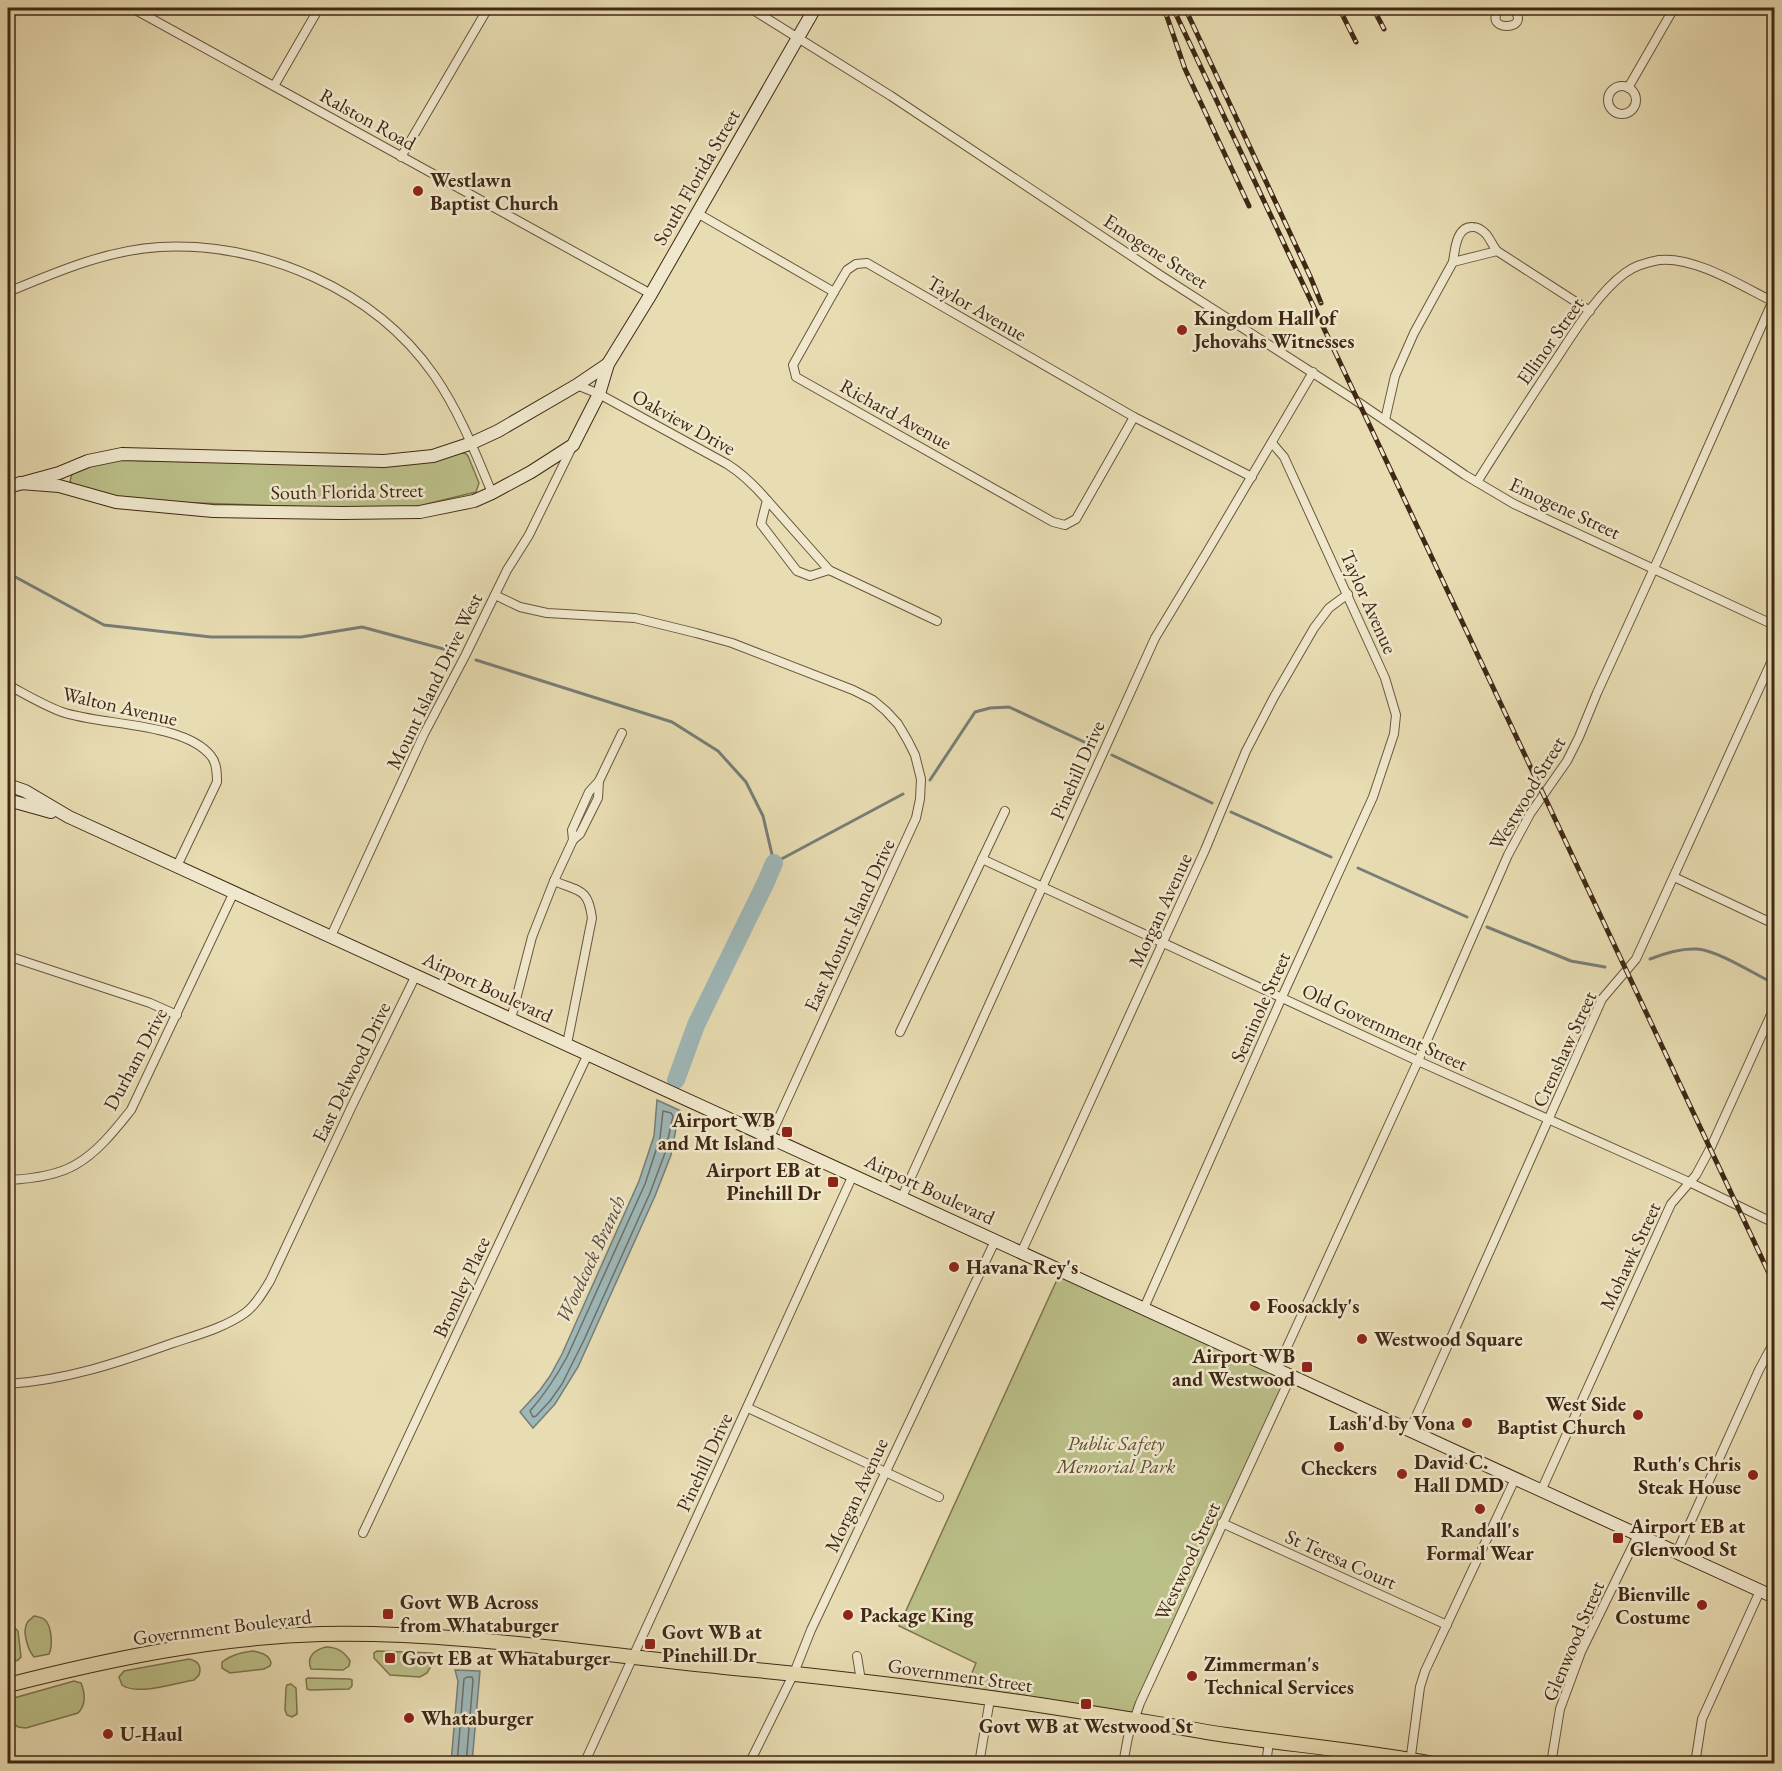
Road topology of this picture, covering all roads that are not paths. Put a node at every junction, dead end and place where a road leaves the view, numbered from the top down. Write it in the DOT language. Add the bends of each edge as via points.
graph roads {
  1 [pos="132,8"];
  2 [pos="319,8"];
  3 [pos="488,8"];
  4 [pos="750,8"];
  5 [pos="815,8"];
  6 [pos="1501,8"];
  7 [pos="1512,8"];
  8 [pos="1674,8"];
  9 [pos="798,37"];
  10 [pos="274,86"];
  11 [pos="1628,88"];
  12 [pos="401,156"];
  13 [pos="698,213"];
  14 [pos="1497,251"];
  15 [pos="1453,262"];
  16 [pos="8,292"];
  17 [pos="834,292"];
  18 [pos="651,294"];
  19 [pos="1774,300"];
  20 [pos="1590,311"];
  21 [pos="608,364"];
  22 [pos="1312,372"];
  23 [pos="577,385"];
  24 [pos="599,394"];
  25 [pos="1134,417"];
  26 [pos="1384,420"];
  27 [pos="472,443"];
  28 [pos="1272,443"];
  29 [pos="573,445"];
  30 [pos="1252,477"];
  31 [pos="1477,482"];
  32 [pos="20,483"];
  33 [pos="8,487"];
  34 [pos="492,493"];
  35 [pos="767,500"];
  36 [pos="1654,568"];
  37 [pos="830,570"];
  38 [pos="1348,594"];
  39 [pos="495,595"];
  40 [pos="937,621"];
  41 [pos="1774,625"];
  42 [pos="1774,656"];
  43 [pos="8,685"];
  44 [pos="1396,715"];
  45 [pos="622,733"];
  46 [pos="8,785"];
  47 [pos="8,800"];
  48 [pos="1005,811"];
  49 [pos="69,818"];
  50 [pos="982,859"];
  51 [pos="177,866"];
  52 [pos="1674,877"];
  53 [pos="554,881"];
  54 [pos="1043,886"];
  55 [pos="234,892"];
  56 [pos="1774,924"];
  57 [pos="332,936"];
  58 [pos="1163,942"];
  59 [pos="8,956"];
  60 [pos="416,975"];
  61 [pos="1282,997"];
  62 [pos="1774,1008"];
  63 [pos="177,1015"];
  64 [pos="511,1019"];
  65 [pos="900,1032"];
  66 [pos="567,1044"];
  67 [pos="588,1054"];
  68 [pos="1418,1062"];
  69 [pos="1549,1119"];
  70 [pos="770,1137"];
  71 [pos="853,1174"];
  72 [pos="8,1180"];
  73 [pos="1689,1182"];
  74 [pos="903,1197"];
  75 [pos="1774,1222"];
  76 [pos="994,1241"];
  77 [pos="1021,1253"];
  78 [pos="1144,1308"];
  79 [pos="1774,1342"];
  80 [pos="1277,1369"];
  81 [pos="1292,1376"];
  82 [pos="8,1384"];
  83 [pos="748,1408"];
  84 [pos="1410,1431"];
  85 [pos="885,1471"];
  86 [pos="1515,1479"];
  87 [pos="1541,1491"];
  88 [pos="939,1497"];
  89 [pos="1222,1523"];
  90 [pos="363,1533"];
  91 [pos="1638,1535"];
  92 [pos="1677,1552"];
  93 [pos="1760,1590"];
  94 [pos="1774,1597"];
  95 [pos="1447,1625"];
  96 [pos="480,1639"];
  97 [pos="857,1656"];
  98 [pos="631,1658"];
  99 [pos="794,1673"];
  100 [pos="861,1681"];
  101 [pos="8,1685"];
  102 [pos="990,1699"];
  103 [pos="1133,1721"];
  104 [pos="1269,1742"];
  105 [pos="1410,1761"];
  106 [pos="584,1764"];
  107 [pos="749,1764"];
  108 [pos="979,1764"];
  109 [pos="1123,1764"];
  110 [pos="1266,1764"];
  111 [pos="1434,1764"];
  112 [pos="1551,1764"];
  113 [pos="1695,1764"];
  1 -- 10 [label="street, Ralston Road"];
  2 -- 10 [label="street"];
  3 -- 12 [label="street"];
  4 -- 9 [label="street, Emogene Street"];
  5 -- 9 [label="main road, South Florida Street"];
  6 -- 7 [label="street" via="1497,20 1507,27 1517,19"];
  8 -- 11 [label="street"];
  9 -- 13 [label="main road, South Florida Street"];
  9 -- 22 [label="street, Emogene Street"];
  10 -- 12 [label="street, Ralston Road"];
  12 -- 18 [label="street, Ralston Road"];
  13 -- 17 [label="street"];
  13 -- 18 [label="main road, South Florida Street"];
  14 -- 15 [label="street"];
  14 -- 15 [label="street" via="1486,234 1471,226 1456,243"];
  14 -- 20 [label="street"];
  15 -- 26 [label="street" via="1395,376"];
  16 -- 27 [label="street" via="83,263 160,247 213,249 289,267 368,308 405,340 447,395"];
  17 -- 25 [label="street, Taylor Avenue" via="847,270 867,263"];
  17 -- 25 [label="street, Richard Avenue" via="793,365 796,377 1053,522 1065,525 1076,519"];
  18 -- 21 [label="main road, South Florida Street"];
  19 -- 20 [label="street, Ellinor Street" via="1701,267 1659,260 1627,271"];
  19 -- 36 [label="street, Westwood Street"];
  20 -- 31 [label="street, Ellinor Street"];
  21 -- 23 [label="main road, South Florida Street"];
  21 -- 24 [label="main road, South Florida Street"];
  22 -- 26 [label="street, Emogene Street"];
  22 -- 28 [label="street, Pinehill Drive"];
  23 -- 24 [label="street, Oakview Drive"];
  23 -- 27 [label="main road, South Florida Street"];
  24 -- 29 [label="main road, South Florida Street"];
  24 -- 35 [label="street, Oakview Drive" via="727,464 756,486"];
  25 -- 30 [label="street, Taylor Avenue"];
  26 -- 31 [label="street, Emogene Street"];
  27 -- 32 [label="main road, South Florida Street" via="433,456 384,461 122,454"];
  27 -- 34 [label="street"];
  28 -- 30 [label="street, Pinehill Drive"];
  28 -- 38 [label="street, Taylor Avenue" via="1284,456"];
  29 -- 34 [label="main road, South Florida Street"];
  29 -- 39 [label="street, Mount Island Drive West"];
  30 -- 54 [label="street, Pinehill Drive" via="1155,638"];
  31 -- 36 [label="street, Emogene Street" via="1514,504"];
  32 -- 33 [label="main road, South Florida Street"];
  32 -- 34 [label="main road, South Florida Street" via="58,486 116,502 238,512 420,512"];
  35 -- 37 [label="street, Oakview Drive"];
  35 -- 37 [label="street" via="761,524 797,571 810,576"];
  36 -- 41 [label="street, Emogene Street"];
  36 -- 68 [label="street, Westwood Street" via="1567,761 1530,814 1508,855"];
  37 -- 40 [label="street, Oakview Drive"];
  38 -- 44 [label="street, Taylor Avenue" via="1385,678"];
  38 -- 58 [label="street, Morgan Avenue" via="1329,608 1314,628 1274,697 1246,751"];
  39 -- 57 [label="street, Mount Island Drive West" via="424,734"];
  39 -- 70 [label="street, East Mount Island Drive" via="520,607 547,613 635,618 732,643 873,700 898,724 908,741 921,784 916,818"];
  42 -- 52 [label="street, Crenshaw Street"];
  43 -- 51 [label="street, Walton Avenue" via="63,712 167,732 199,744 213,757 217,782"];
  44 -- 61 [label="street, Seminole Street" via="1386,763 1373,797"];
  45 -- 53 [label="street" via="599,781 589,792"];
  46 -- 49 [label="main road, Airport Boulevard"];
  47 -- 49 [label="main road, Airport Boulevard"];
  48 -- 50 [label="street"];
  49 -- 51 [label="main road, Airport Boulevard"];
  50 -- 54 [label="street, Old Government Street"];
  50 -- 65 [label="street"];
  51 -- 55 [label="main road, Airport Boulevard"];
  52 -- 56 [label="street"];
  52 -- 69 [label="street, Crenshaw Street" via="1636,959 1602,999"];
  53 -- 64 [label="street" via="532,937"];
  53 -- 66 [label="street" via="585,894 592,918"];
  54 -- 58 [label="street, Old Government Street"];
  54 -- 74 [label="street, Pinehill Drive"];
  55 -- 57 [label="main road, Airport Boulevard"];
  55 -- 63 [label="street, Durham Drive"];
  57 -- 60 [label="main road, Airport Boulevard"];
  58 -- 61 [label="street, Old Government Street"];
  58 -- 77 [label="street, Morgan Avenue"];
  59 -- 63 [label="street"];
  60 -- 64 [label="main road, Airport Boulevard"];
  60 -- 82 [label="street, East Delwood Drive" via="258,1300 245,1313 218,1328 100,1369 36,1383"];
  61 -- 68 [label="street, Old Government Street"];
  61 -- 78 [label="street, Seminole Street"];
  62 -- 73 [label="street, Mohawk Street" via="1710,1147"];
  63 -- 72 [label="street, Durham Drive" via="131,1110 113,1132 75,1166"];
  64 -- 66 [label="main road, Airport Boulevard"];
  66 -- 67 [label="main road, Airport Boulevard"];
  67 -- 70 [label="main road, Airport Boulevard"];
  67 -- 90 [label="street, Bromley Place"];
  68 -- 69 [label="street, Old Government Street"];
  68 -- 80 [label="street, Westwood Street"];
  69 -- 73 [label="street, Old Government Street"];
  69 -- 84 [label="street, Crenshaw Street"];
  70 -- 71 [label="main road, Airport Boulevard"];
  71 -- 74 [label="main road, Airport Boulevard"];
  71 -- 83 [label="street, Pinehill Drive"];
  73 -- 75 [label="street, Old Government Street"];
  73 -- 87 [label="street, Mohawk Street" via="1671,1204"];
  74 -- 76 [label="main road, Airport Boulevard"];
  76 -- 77 [label="main road, Airport Boulevard"];
  76 -- 85 [label="street, Morgan Avenue"];
  77 -- 78 [label="main road, Airport Boulevard"];
  78 -- 80 [label="main road, Airport Boulevard"];
  79 -- 92 [label="street"];
  80 -- 81 [label="main road, Airport Boulevard"];
  81 -- 84 [label="main road, Airport Boulevard"];
  81 -- 89 [label="street, Westwood Street"];
  83 -- 85 [label="street"];
  83 -- 98 [label="street, Pinehill Drive"];
  84 -- 86 [label="main road, Airport Boulevard"];
  85 -- 88 [label="street"];
  85 -- 99 [label="street, Morgan Avenue"];
  86 -- 87 [label="main road, Airport Boulevard"];
  86 -- 95 [label="street"];
  87 -- 91 [label="main road, Airport Boulevard"];
  89 -- 95 [label="street, St Teresa Court"];
  89 -- 103 [label="street, Westwood Street"];
  91 -- 92 [label="main road, Airport Boulevard"];
  91 -- 112 [label="street, Glenwood Street" via="1581,1652 1560,1709"];
  92 -- 93 [label="main road, Airport Boulevard"];
  93 -- 94 [label="main road, Airport Boulevard"];
  93 -- 113 [label="street" via="1701,1719"];
  95 -- 105 [label="street" via="1420,1687"];
  96 -- 98 [label="main road, Government Street"];
  96 -- 101 [label="main road, Government Boulevard" via="319,1634 234,1641 126,1657"];
  97 -- 100 [label="street"];
  98 -- 99 [label="main road, Government Street"];
  98 -- 106 [label="street, Pinehill Drive"];
  99 -- 100 [label="main road, Government Street"];
  99 -- 107 [label="street, Morgan Avenue"];
  100 -- 102 [label="main road, Government Street"];
  102 -- 103 [label="main road, Government Street"];
  102 -- 108 [label="street"];
  103 -- 104 [label="main road, Government Street"];
  103 -- 109 [label="street, Westwood Street"];
  104 -- 105 [label="main road, Government Street"];
  104 -- 110 [label="street"];
  105 -- 111 [label="main road, Government Street"];
}
